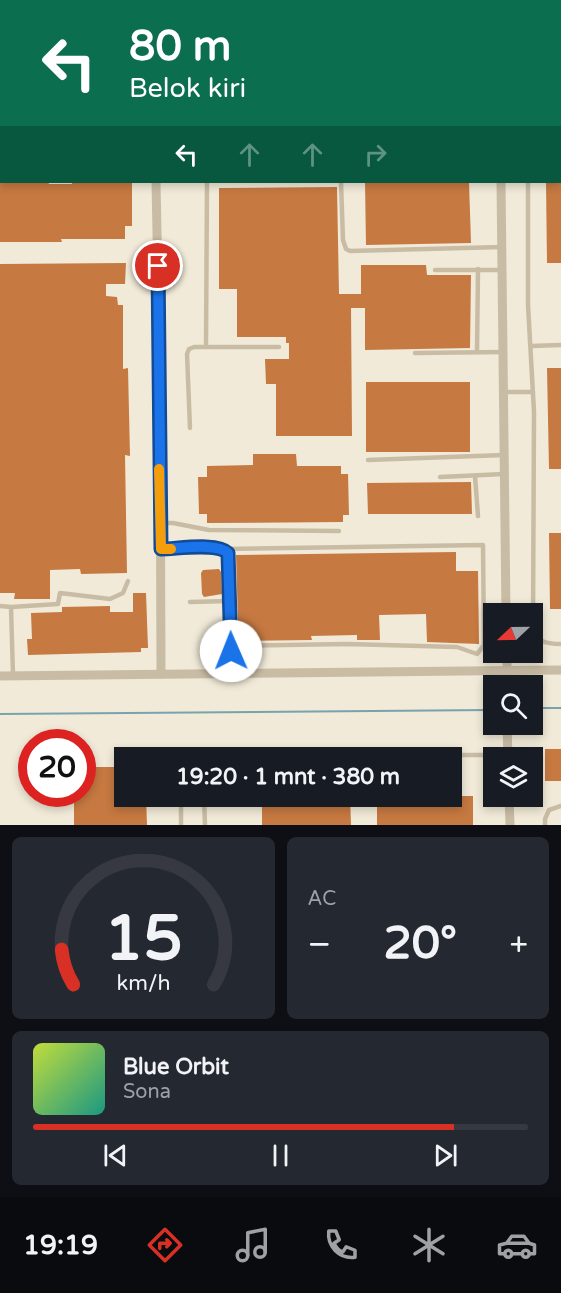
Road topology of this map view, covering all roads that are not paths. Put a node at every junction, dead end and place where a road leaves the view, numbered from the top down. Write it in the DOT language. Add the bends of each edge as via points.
graph roads {
  1 [pos="156,183"];
  2 [pos="207,183"];
  3 [pos="341,183"];
  4 [pos="501,183"];
  5 [pos="528,183"];
  6 [pos="502,247"];
  7 [pos="435,270"];
  8 [pos="478,270"];
  9 [pos="502,270"];
  10 [pos="561,345"];
  11 [pos="531,346"];
  12 [pos="206,347"];
  13 [pos="279,347"];
  14 [pos="477,352"];
  15 [pos="504,352"];
  16 [pos="415,353"];
  17 [pos="504,392"];
  18 [pos="533,392"];
  19 [pos="190,428"];
  20 [pos="504,455"];
  21 [pos="368,460"];
  22 [pos="504,474"];
  23 [pos="475,476"];
  24 [pos="440,477"];
  25 [pos="478,516"];
  26 [pos="160,523"];
  27 [pos="339,531"];
  28 [pos="161,549"];
  29 [pos="224,549"];
  30 [pos="128,581"];
  31 [pos="230,601"];
  32 [pos="190,602"];
  33 [pos="506,603"];
  34 [pos="0,606"];
  35 [pos="11,607"];
  36 [pos="561,644"];
  37 [pos="507,663"];
  38 [pos="507,670"];
  39 [pos="561,670"];
  40 [pos="161,674"];
  41 [pos="13,675"];
  42 [pos="507,675"];
  43 [pos="0,676"];
  44 [pos="462,756"];
  45 [pos="483,756"];
  46 [pos="561,806"];
  47 [pos="181,807"];
  48 [pos="204,807"];
  49 [pos="509,807"];
  50 [pos="182,825"];
  51 [pos="205,825"];
  52 [pos="510,825"];
  53 [pos="545,825"];
  1 -- 26 [label="street"];
  2 -- 12 [label="lane"];
  3 -- 6 [label="lane" via="346,249"];
  4 -- 6 [label="street"];
  5 -- 11 [label="lane"];
  6 -- 9 [label="street"];
  7 -- 8 [label="lane"];
  8 -- 9 [label="lane"];
  8 -- 14 [label="lane"];
  9 -- 15 [label="street"];
  10 -- 11 [label="lane"];
  11 -- 18 [label="lane"];
  12 -- 13 [label="lane"];
  12 -- 19 [label="lane" via="194,347 187,354"];
  14 -- 15 [label="lane"];
  14 -- 16 [label="lane"];
  15 -- 17 [label="street"];
  17 -- 18 [label="lane"];
  17 -- 20 [label="street"];
  18 -- 36 [label="lane" via="533,625 540,641"];
  20 -- 21 [label="lane"];
  20 -- 22 [label="street"];
  22 -- 23 [label="lane"];
  22 -- 33 [label="street"];
  23 -- 24 [label="lane"];
  23 -- 25 [label="lane"];
  26 -- 27 [label="lane" via="209,530"];
  26 -- 28 [label="street"];
  28 -- 29 [label="lane"];
  28 -- 40 [label="street"];
  29 -- 31 [label="lane" via="228,553"];
  29 -- 31 [label="lane" via="483,545 484,645 477,654 457,647 347,644 231,648"];
  30 -- 35 [label="lane" via="123,593 111,598 60,593 58,604"];
  31 -- 32 [label="lane"];
  34 -- 35 [label="lane"];
  35 -- 41 [label="lane"];
  37 -- 38 [label="street"];
  38 -- 39 [label="street"];
  38 -- 40 [label="street"];
  38 -- 42 [label="street"];
  40 -- 41 [label="street"];
  41 -- 43 [label="street"];
  44 -- 45 [label="lane"];
  46 -- 53 [label="lane" via="549,810"];
  47 -- 50 [label="lane"];
  48 -- 51 [label="lane"];
  49 -- 52 [label="street"];
}
